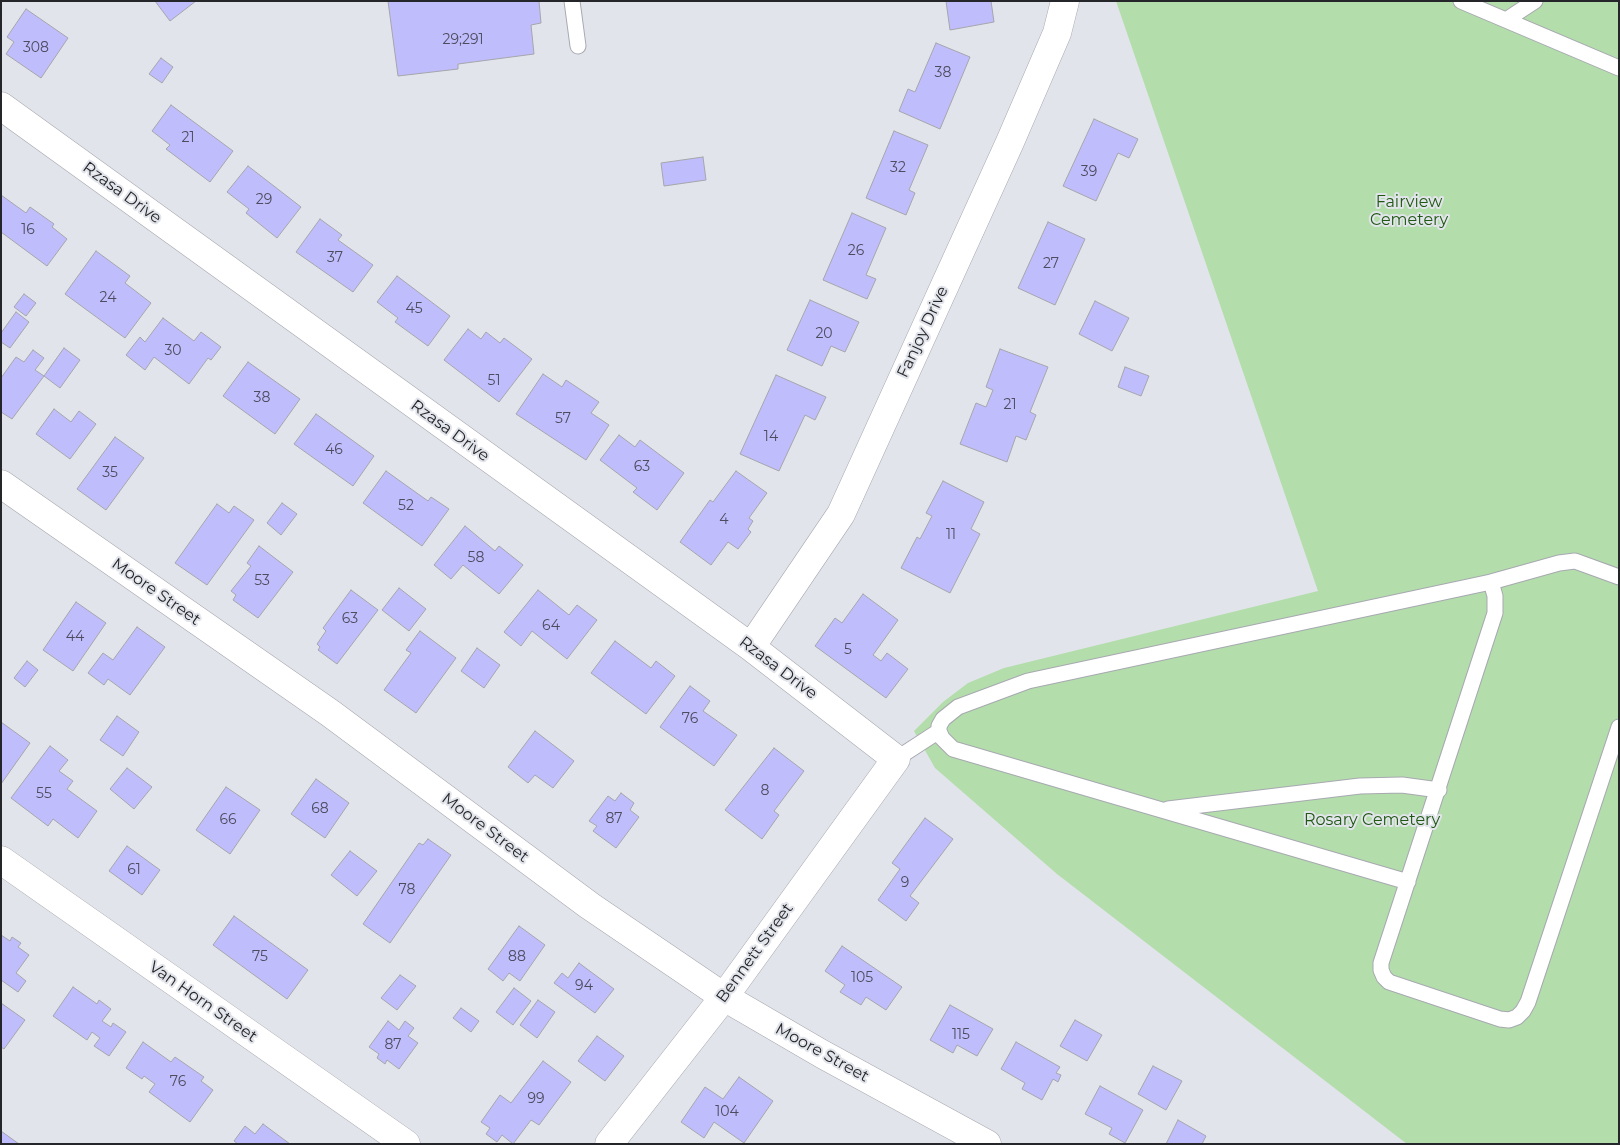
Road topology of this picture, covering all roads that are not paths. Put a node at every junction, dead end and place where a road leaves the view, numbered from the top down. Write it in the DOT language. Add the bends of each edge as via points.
graph roads {
  1 [pos="572,1"];
  2 [pos="1065,1"];
  3 [pos="1461,1"];
  4 [pos="1535,1"];
  5 [pos="1506,20"];
  6 [pos="578,46"];
  7 [pos="1619,68"];
  8 [pos="1,106"];
  9 [pos="1,484"];
  10 [pos="1619,577"];
  11 [pos="1491,582"];
  12 [pos="751,647"];
  13 [pos="1619,727"];
  14 [pos="939,731"];
  15 [pos="896,759"];
  16 [pos="1438,790"];
  17 [pos="1162,810"];
  18 [pos="1,860"];
  19 [pos="1408,882"];
  20 [pos="724,997"];
  21 [pos="406,1144"];
  22 [pos="609,1144"];
  23 [pos="987,1144"];
  1 -- 6 [label="lane"];
  2 -- 12 [label="street, Fanjoy Drive" via="1057,33 1014,133 840,514"];
  3 -- 5 [label="lane"];
  4 -- 5 [label="lane"];
  5 -- 7 [label="lane"];
  8 -- 12 [label="street, Rzasa Drive"];
  9 -- 20 [label="street, Moore Street" via="330,713 590,906"];
  10 -- 11 [label="lane" via="1576,561"];
  11 -- 14 [label="lane" via="1028,681 958,707 943,719"];
  11 -- 16 [label="lane" via="1495,614"];
  12 -- 15 [label="street, Rzasa Drive"];
  13 -- 19 [label="lane" via="1528,1002 1516,1017 1500,1019 1390,982 1384,977 1381,963"];
  14 -- 15 [label="lane"];
  14 -- 17 [label="lane" via="953,749"];
  15 -- 20 [label="street, Bennett Street"];
  16 -- 17 [label="lane" via="1402,785 1360,786"];
  16 -- 19 [label="lane"];
  17 -- 19 [label="lane"];
  18 -- 21 [label="street, Van Horn Street"];
  20 -- 22 [label="street, Bennett Street"];
  20 -- 23 [label="street, Moore Street"];
}
